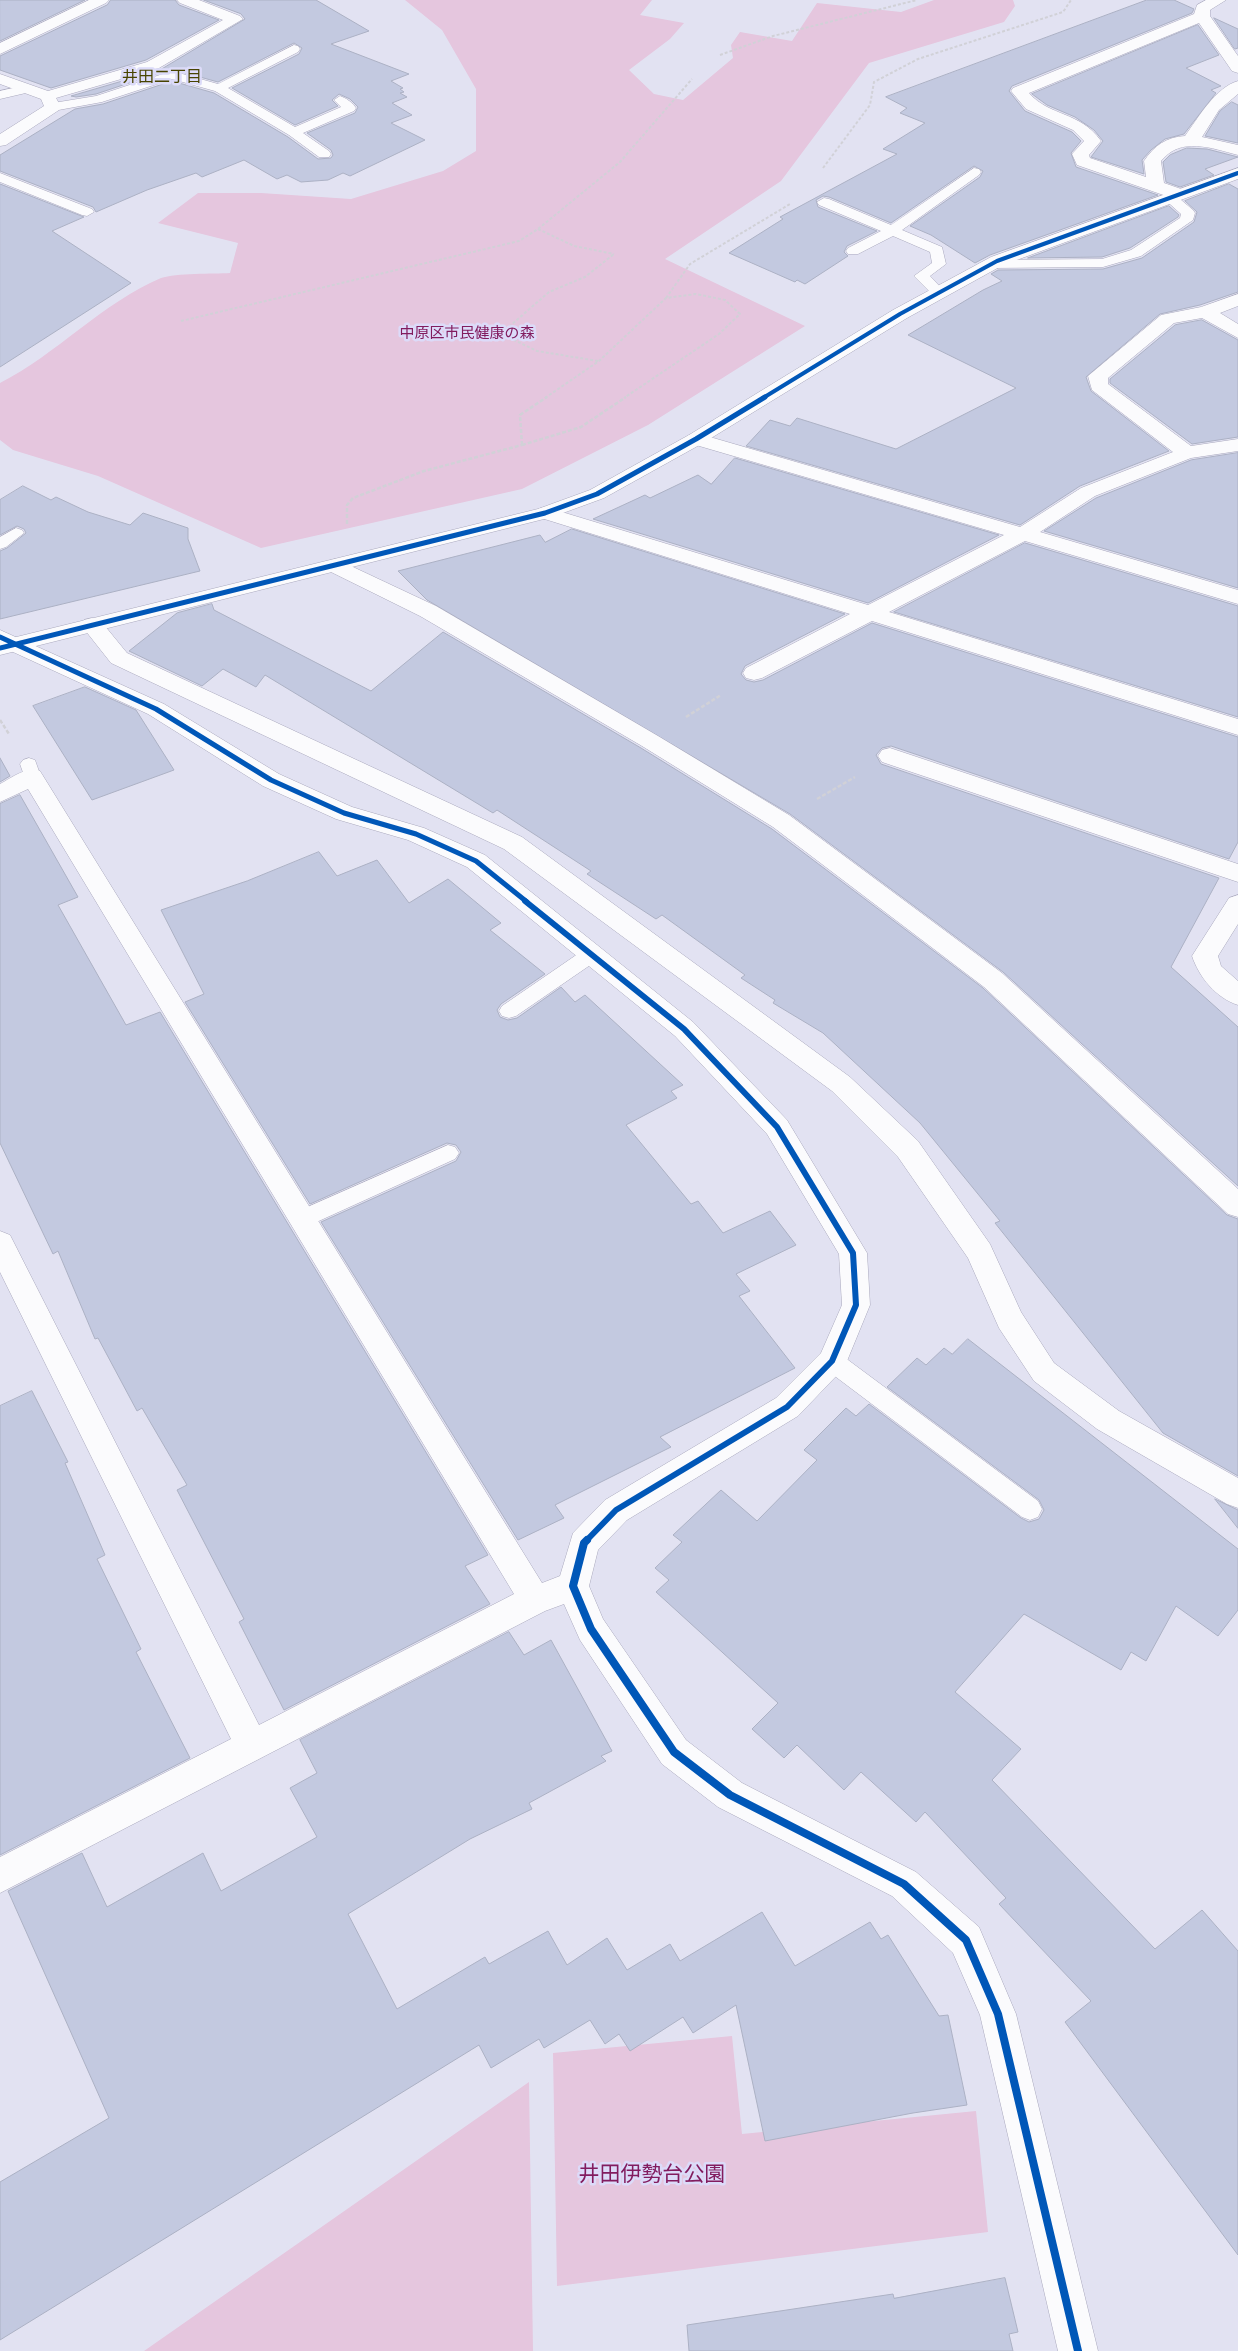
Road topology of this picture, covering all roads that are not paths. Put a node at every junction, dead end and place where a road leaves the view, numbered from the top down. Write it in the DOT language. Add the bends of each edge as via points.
graph roads {
  1 [pos="100,0"];
  2 [pos="185,0"];
  3 [pos="1218,0"];
  4 [pos="1202,16"];
  5 [pos="0,49"];
  6 [pos="294,49"];
  7 [pos="1238,68"];
  8 [pos="0,79"];
  9 [pos="1238,86"];
  10 [pos="26,88"];
  11 [pos="219,88"];
  12 [pos="0,95"];
  13 [pos="340,100"];
  14 [pos="50,101"];
  15 [pos="294,132"];
  16 [pos="1191,140"];
  17 [pos="0,141"];
  18 [pos="1238,150"];
  19 [pos="324,154"];
  20 [pos="974,172"];
  21 [pos="1238,172"];
  22 [pos="0,177"];
  23 [pos="1168,193"];
  24 [pos="824,202"];
  25 [pos="87,212"];
  26 [pos="892,231"];
  27 [pos="853,251"];
  28 [pos="990,264"];
  29 [pos="938,292"];
  30 [pos="1238,300"];
  31 [pos="1206,312"];
  32 [pos="1238,332"];
  33 [pos="696,439"];
  34 [pos="1238,445"];
  35 [pos="1187,453"];
  36 [pos="545,513"];
  37 [pos="16,533"];
  38 [pos="1023,534"];
  39 [pos="0,544"];
  40 [pos="336,566"];
  41 [pos="1238,598"];
  42 [pos="871,613"];
  43 [pos="92,625"];
  44 [pos="5,643"];
  45 [pos="754,673"];
  46 [pos="1238,727"];
  47 [pos="890,756"];
  48 [pos="0,794"];
  49 [pos="1238,873"];
  50 [pos="1238,904"];
  51 [pos="592,954"];
  52 [pos="1238,995"];
  53 [pos="509,1010"];
  54 [pos="448,1153"];
  55 [pos="1238,1206"];
  56 [pos="302,1219"];
  57 [pos="0,1243"];
  58 [pos="832,1361"];
  59 [pos="1238,1494"];
  60 [pos="1030,1509"];
  61 [pos="573,1586"];
  62 [pos="535,1600"];
  63 [pos="252,1746"];
  64 [pos="0,1876"];
  65 [pos="1078,2351"];
  1 -- 5 [label="street"];
  2 -- 14 [label="street" via="235,18 153,65"];
  3 -- 4 [label="street" via="1202,8"];
  4 -- 7 [label="street"];
  4 -- 23 [label="street" via="1019,91 1032,106 1079,126 1093,142 1080,154 1083,161"];
  6 -- 11 [label="lane"];
  8 -- 10 [label="street"];
  9 -- 16 [label="street" via="1213,107"];
  10 -- 12 [label="lane"];
  10 -- 14 [label="street"];
  11 -- 14 [label="lane" via="172,75 98,99"];
  11 -- 15 [label="lane"];
  13 -- 15 [label="lane" via="350,108"];
  14 -- 17 [label="street"];
  15 -- 19 [label="lane"];
  16 -- 18 [label="street"];
  16 -- 23 [label="street" via="1167,144 1152,161"];
  20 -- 26 [label="lane"];
  21 -- 23 [label="street"];
  22 -- 25 [label="lane"];
  23 -- 28 [label="street"];
  23 -- 28 [label="lane" via="1188,213 1186,220 1136,253 1103,263"];
  24 -- 26 [label="lane"];
  26 -- 27 [label="lane"];
  26 -- 29 [label="lane" via="937,250 939,264 921,276"];
  28 -- 29 [label="street"];
  29 -- 33 [label="street"];
  30 -- 31 [label="street"];
  31 -- 32 [label="street"];
  31 -- 35 [label="street" via="1168,319 1098,376 1099,386"];
  33 -- 36 [label="street" via="596,494"];
  33 -- 38 [label="street"];
  34 -- 35 [label="street"];
  35 -- 38 [label="street" via="1088,492"];
  36 -- 40 [label="street"];
  36 -- 42 [label="street"];
  37 -- 39 [label="lane"];
  38 -- 41 [label="street"];
  38 -- 42 [label="street"];
  40 -- 43 [label="street"];
  40 -- 55 [label="street" via="428,611 781,821 993,980"];
  42 -- 45 [label="street"];
  42 -- 46 [label="street"];
  43 -- 44 [label="street"];
  43 -- 59 [label="street" via="119,658 514,843 841,1084 913,1157 980,1252 1009,1319 1044,1372 1108,1420"];
  44 -- 51 [label="street" via="156,709 270,780 344,813 416,834 476,860"];
  47 -- 49 [label="street"];
  48 -- 56 [label="street" via="30,771"];
  50 -- 52 [label="street" via="1205,956 1210,971"];
  51 -- 53 [label="lane"];
  51 -- 58 [label="street" via="684,1030 778,1127 853,1253 856,1305"];
  54 -- 56 [label="lane"];
  56 -- 62 [label="street"];
  57 -- 63 [label="street"];
  58 -- 60 [label="lane"];
  58 -- 61 [label="street" via="787,1406 616,1510 584,1543"];
  61 -- 62 [label="street"];
  61 -- 65 [label="street" via="591,1628 674,1752 730,1795 904,1884 966,1940 998,2014"];
  62 -- 63 [label="street"];
  63 -- 64 [label="street"];
}
